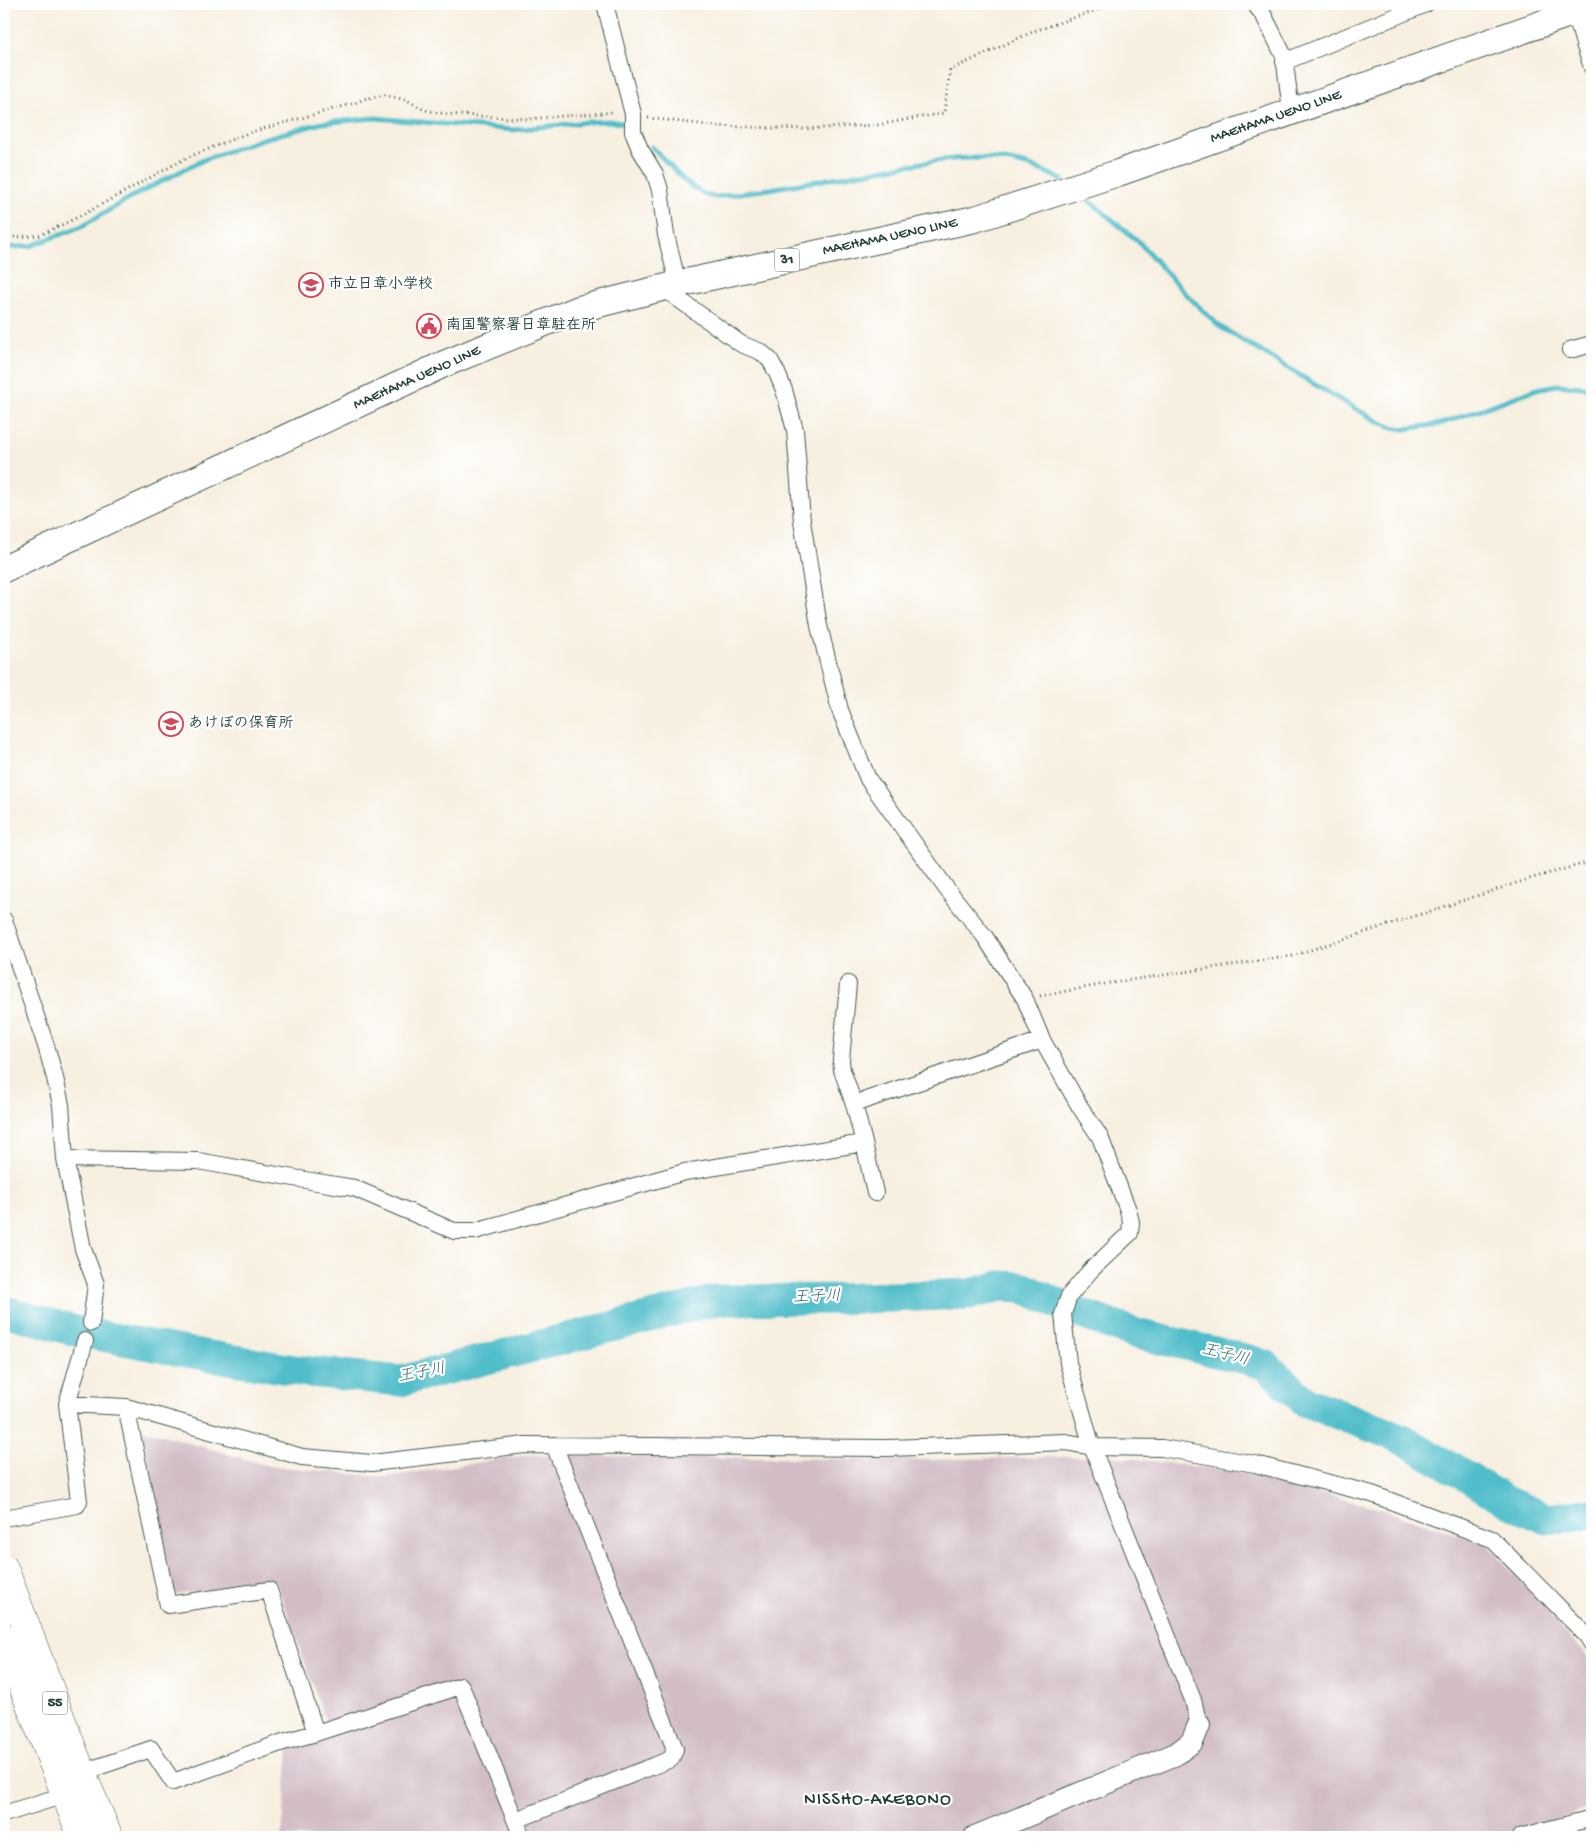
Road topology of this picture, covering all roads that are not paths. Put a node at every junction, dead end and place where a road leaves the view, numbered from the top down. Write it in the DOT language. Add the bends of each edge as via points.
graph roads {
  1 [pos="605,4"];
  2 [pos="1255,4"];
  3 [pos="1426,4"];
  4 [pos="1574,10"];
  5 [pos="1284,62"];
  6 [pos="1592,67"];
  7 [pos="1291,111"];
  8 [pos="671,286"];
  9 [pos="1592,344"];
  10 [pos="1570,350"];
  11 [pos="4,569"];
  12 [pos="4,920"];
  13 [pos="848,984"];
  14 [pos="1042,1040"];
  15 [pos="854,1104"];
  16 [pos="864,1143"];
  17 [pos="65,1159"];
  18 [pos="875,1193"];
  19 [pos="90,1323"];
  20 [pos="86,1341"];
  21 [pos="66,1404"];
  22 [pos="126,1407"];
  23 [pos="554,1445"];
  24 [pos="1092,1447"];
  25 [pos="4,1518"];
  26 [pos="4,1568"];
  27 [pos="4,1638"];
  28 [pos="1592,1644"];
  29 [pos="1199,1725"];
  30 [pos="316,1733"];
  31 [pos="76,1788"];
  32 [pos="4,1814"];
  33 [pos="1592,1818"];
  34 [pos="516,1820"];
  35 [pos="82,1837"];
  36 [pos="108,1837"];
  37 [pos="522,1837"];
  38 [pos="975,1837"];
  39 [pos="1520,1837"];
  1 -- 8 [label="street" via="633,114 633,132 656,174 660,190"];
  2 -- 5 [label="street" via="1268,24"];
  3 -- 5 [label="street"];
  4 -- 6 [label="street"];
  4 -- 7 [label="main road, MAEHAMA UENO LINE / 31"];
  5 -- 7 [label="street"];
  7 -- 8 [label="main road, MAEHAMA UENO LINE / 31" via="1118,173 974,219"];
  8 -- 11 [label="main road, MAEHAMA UENO LINE / 31" via="579,309 444,364"];
  8 -- 14 [label="street" via="741,344 770,360 777,374 795,430 802,520 819,626 840,710 868,779 985,937 1025,999"];
  9 -- 10 [label="street"];
  12 -- 17 [label="street" via="48,1049 61,1105"];
  13 -- 15 [label="street" via="841,1060"];
  14 -- 15 [label="street"];
  14 -- 24 [label="street" via="1100,1137 1131,1222 1130,1233 1068,1296 1063,1314 1068,1363"];
  15 -- 16 [label="street"];
  16 -- 17 [label="street" via="685,1172 475,1231 454,1231 354,1188 198,1161"];
  16 -- 18 [label="street"];
  17 -- 19 [label="street" via="84,1250 96,1284"];
  20 -- 21 [label="street"];
  21 -- 22 [label="street"];
  21 -- 25 [label="street" via="77,1505"];
  22 -- 23 [label="street" via="302,1457 372,1463 525,1445"];
  22 -- 30 [label="street" via="168,1604 269,1590"];
  23 -- 24 [label="street" via="888,1448 1066,1442"];
  23 -- 34 [label="street" via="675,1749 671,1759"];
  24 -- 28 [label="street" via="1162,1448 1255,1464 1372,1494 1492,1539"];
  24 -- 29 [label="street" via="1193,1700"];
  26 -- 31 [label="highway, 55"];
  27 -- 31 [label="highway, 55"];
  29 -- 38 [label="street" via="1192,1742 1176,1754"];
  30 -- 31 [label="street" via="282,1742 173,1782 151,1749 95,1768"];
  30 -- 34 [label="street" via="461,1686"];
  31 -- 32 [label="street"];
  31 -- 35 [label="highway, 55"];
  31 -- 36 [label="highway, 55"];
  33 -- 39 [label="street"];
  34 -- 37 [label="street"];
}
